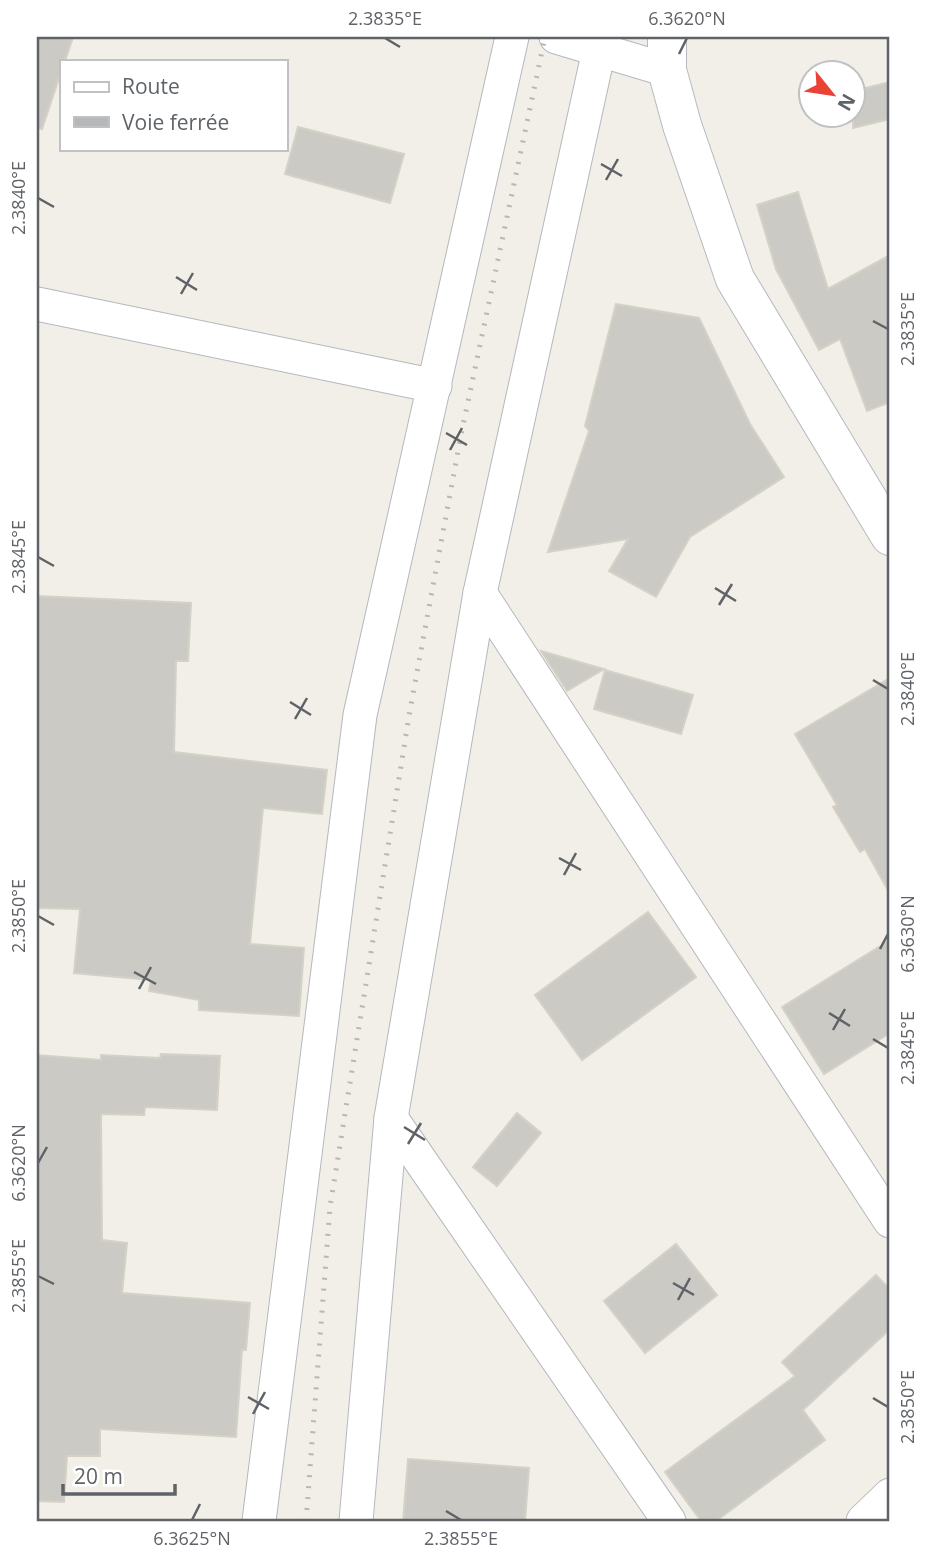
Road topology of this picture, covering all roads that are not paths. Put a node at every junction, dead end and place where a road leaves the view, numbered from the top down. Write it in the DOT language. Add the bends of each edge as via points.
graph roads {
  1 [pos="512,37"];
  2 [pos="556,37"];
  3 [pos="599,50"];
  4 [pos="667,53"];
  5 [pos="37,304"];
  6 [pos="435,386"];
  7 [pos="890,537"];
  8 [pos="480,593"];
  9 [pos="391,1118"];
  10 [pos="890,1221"];
  11 [pos="890,1495"];
  12 [pos="259,1521"];
  13 [pos="356,1521"];
  14 [pos="668,1521"];
  15 [pos="863,1521"];
  1 -- 6 [label="street"];
  2 -- 3 [label="street"];
  3 -- 4 [label="street"];
  3 -- 8 [label="street"];
  4 -- 7 [label="main road" via="704,194 735,279"];
  5 -- 6 [label="street"];
  6 -- 12 [label="street" via="360,715"];
  8 -- 9 [label="street"];
  8 -- 10 [label="street"];
  9 -- 13 [label="street"];
  9 -- 14 [label="street"];
  11 -- 15 [label="street"];
}
